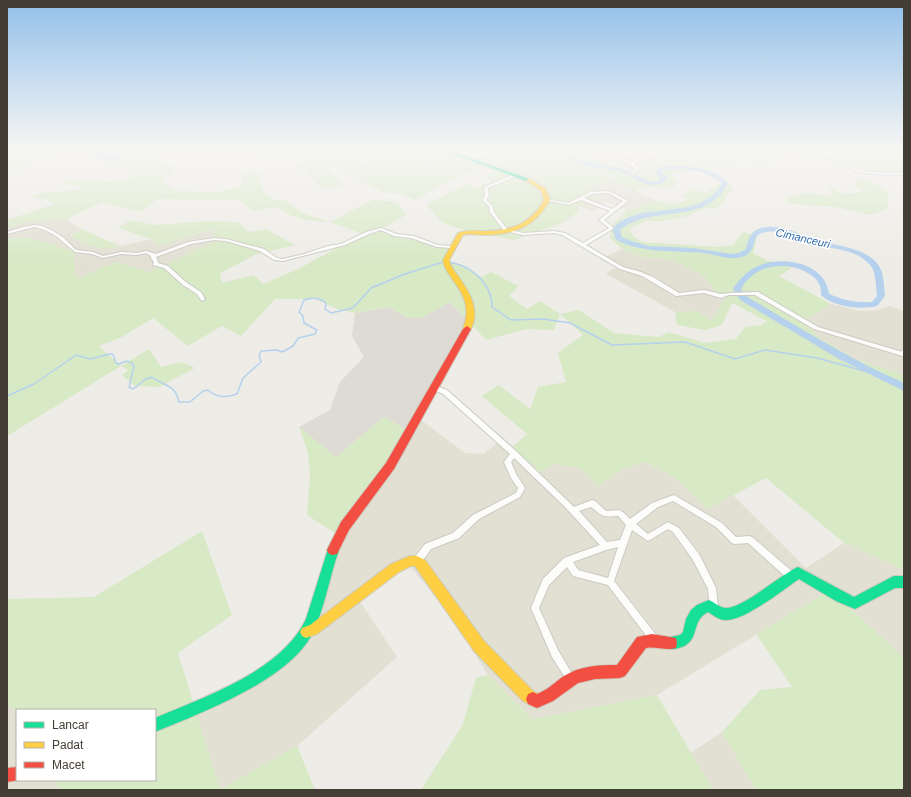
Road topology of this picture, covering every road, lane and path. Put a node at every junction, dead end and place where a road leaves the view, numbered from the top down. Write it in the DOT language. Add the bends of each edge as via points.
graph roads {
  1 [pos="486,187"];
  2 [pos="541,187"];
  3 [pos="580,198"];
  4 [pos="547,200"];
  5 [pos="613,211"];
  6 [pos="506,230"];
  7 [pos="7,233"];
  8 [pos="583,245"];
  9 [pos="452,247"];
  10 [pos="154,255"];
  11 [pos="203,299"];
  12 [pos="904,351"];
  13 [pos="436,388"];
  14 [pos="514,453"];
  15 [pos="574,510"];
  16 [pos="630,524"];
  17 [pos="623,543"];
  18 [pos="606,546"];
  19 [pos="417,561"];
  20 [pos="567,561"];
  21 [pos="791,576"];
  22 [pos="610,582"];
  23 [pos="904,582"];
  24 [pos="714,607"];
  25 [pos="306,632"];
  26 [pos="654,639"];
  27 [pos="571,679"];
  28 [pos="156,725"];
  1 -- 6 [label="street" via="487,196 484,200 491,206 492,212"];
  2 -- 4 [label="street"];
  3 -- 4 [label="street" via="569,204"];
  3 -- 5 [label="street"];
  3 -- 5 [label="street" via="591,193 609,192 626,201"];
  4 -- 6 [label="street" via="540,214 527,224"];
  5 -- 8 [label="street" via="601,220 612,228"];
  6 -- 8 [label="street" via="523,234 554,232"];
  6 -- 9 [label="street" via="463,232 457,236"];
  7 -- 10 [label="street" via="35,226 51,232 77,252 93,253 103,257 146,252"];
  8 -- 12 [label="street" via="622,268 632,270 678,295 704,291 721,296 756,293 816,328 898,353 902,354"];
  9 -- 10 [label="street" via="437,246 381,229 359,235 337,247 288,259 276,259 262,250 214,239 190,243"];
  9 -- 13 [label="street" via="446,261 466,291 471,314 470,322"];
  10 -- 11 [label="street" via="152,258 155,264 166,267"];
  13 -- 14 [label="street" via="445,392"];
  13 -- 25 [label="street" via="392,464 336,542"];
  14 -- 15 [label="street"];
  14 -- 19 [label="street" via="507,462 522,488 518,495 476,517 456,536 428,546"];
  15 -- 16 [label="street" via="592,503 605,514 620,513"];
  15 -- 18 [label="street"];
  16 -- 17 [label="street"];
  16 -- 21 [label="street" via="655,505 674,498 718,526 735,541 749,539"];
  16 -- 24 [label="street" via="648,538 668,525 676,530 696,557 712,588"];
  17 -- 18 [label="street"];
  17 -- 22 [label="street"];
  18 -- 20 [label="street"];
  19 -- 25 [label="street" via="413,560 398,567 313,630"];
  19 -- 27 [label="street" via="480,646 528,696 537,701 549,697"];
  20 -- 22 [label="street" via="576,573"];
  20 -- 27 [label="street" via="546,582 536,608 550,645"];
  21 -- 23 [label="street" via="798,573 806,575 836,597 855,603 894,582"];
  21 -- 24 [label="street" via="728,614 723,614"];
  22 -- 26 [label="street"];
  24 -- 26 [label="street" via="709,606 696,613 690,634 682,640 669,643"];
  25 -- 28 [label="street" via="283,659 229,690"];
  26 -- 27 [label="street" via="642,642 620,671 592,672"];
}
